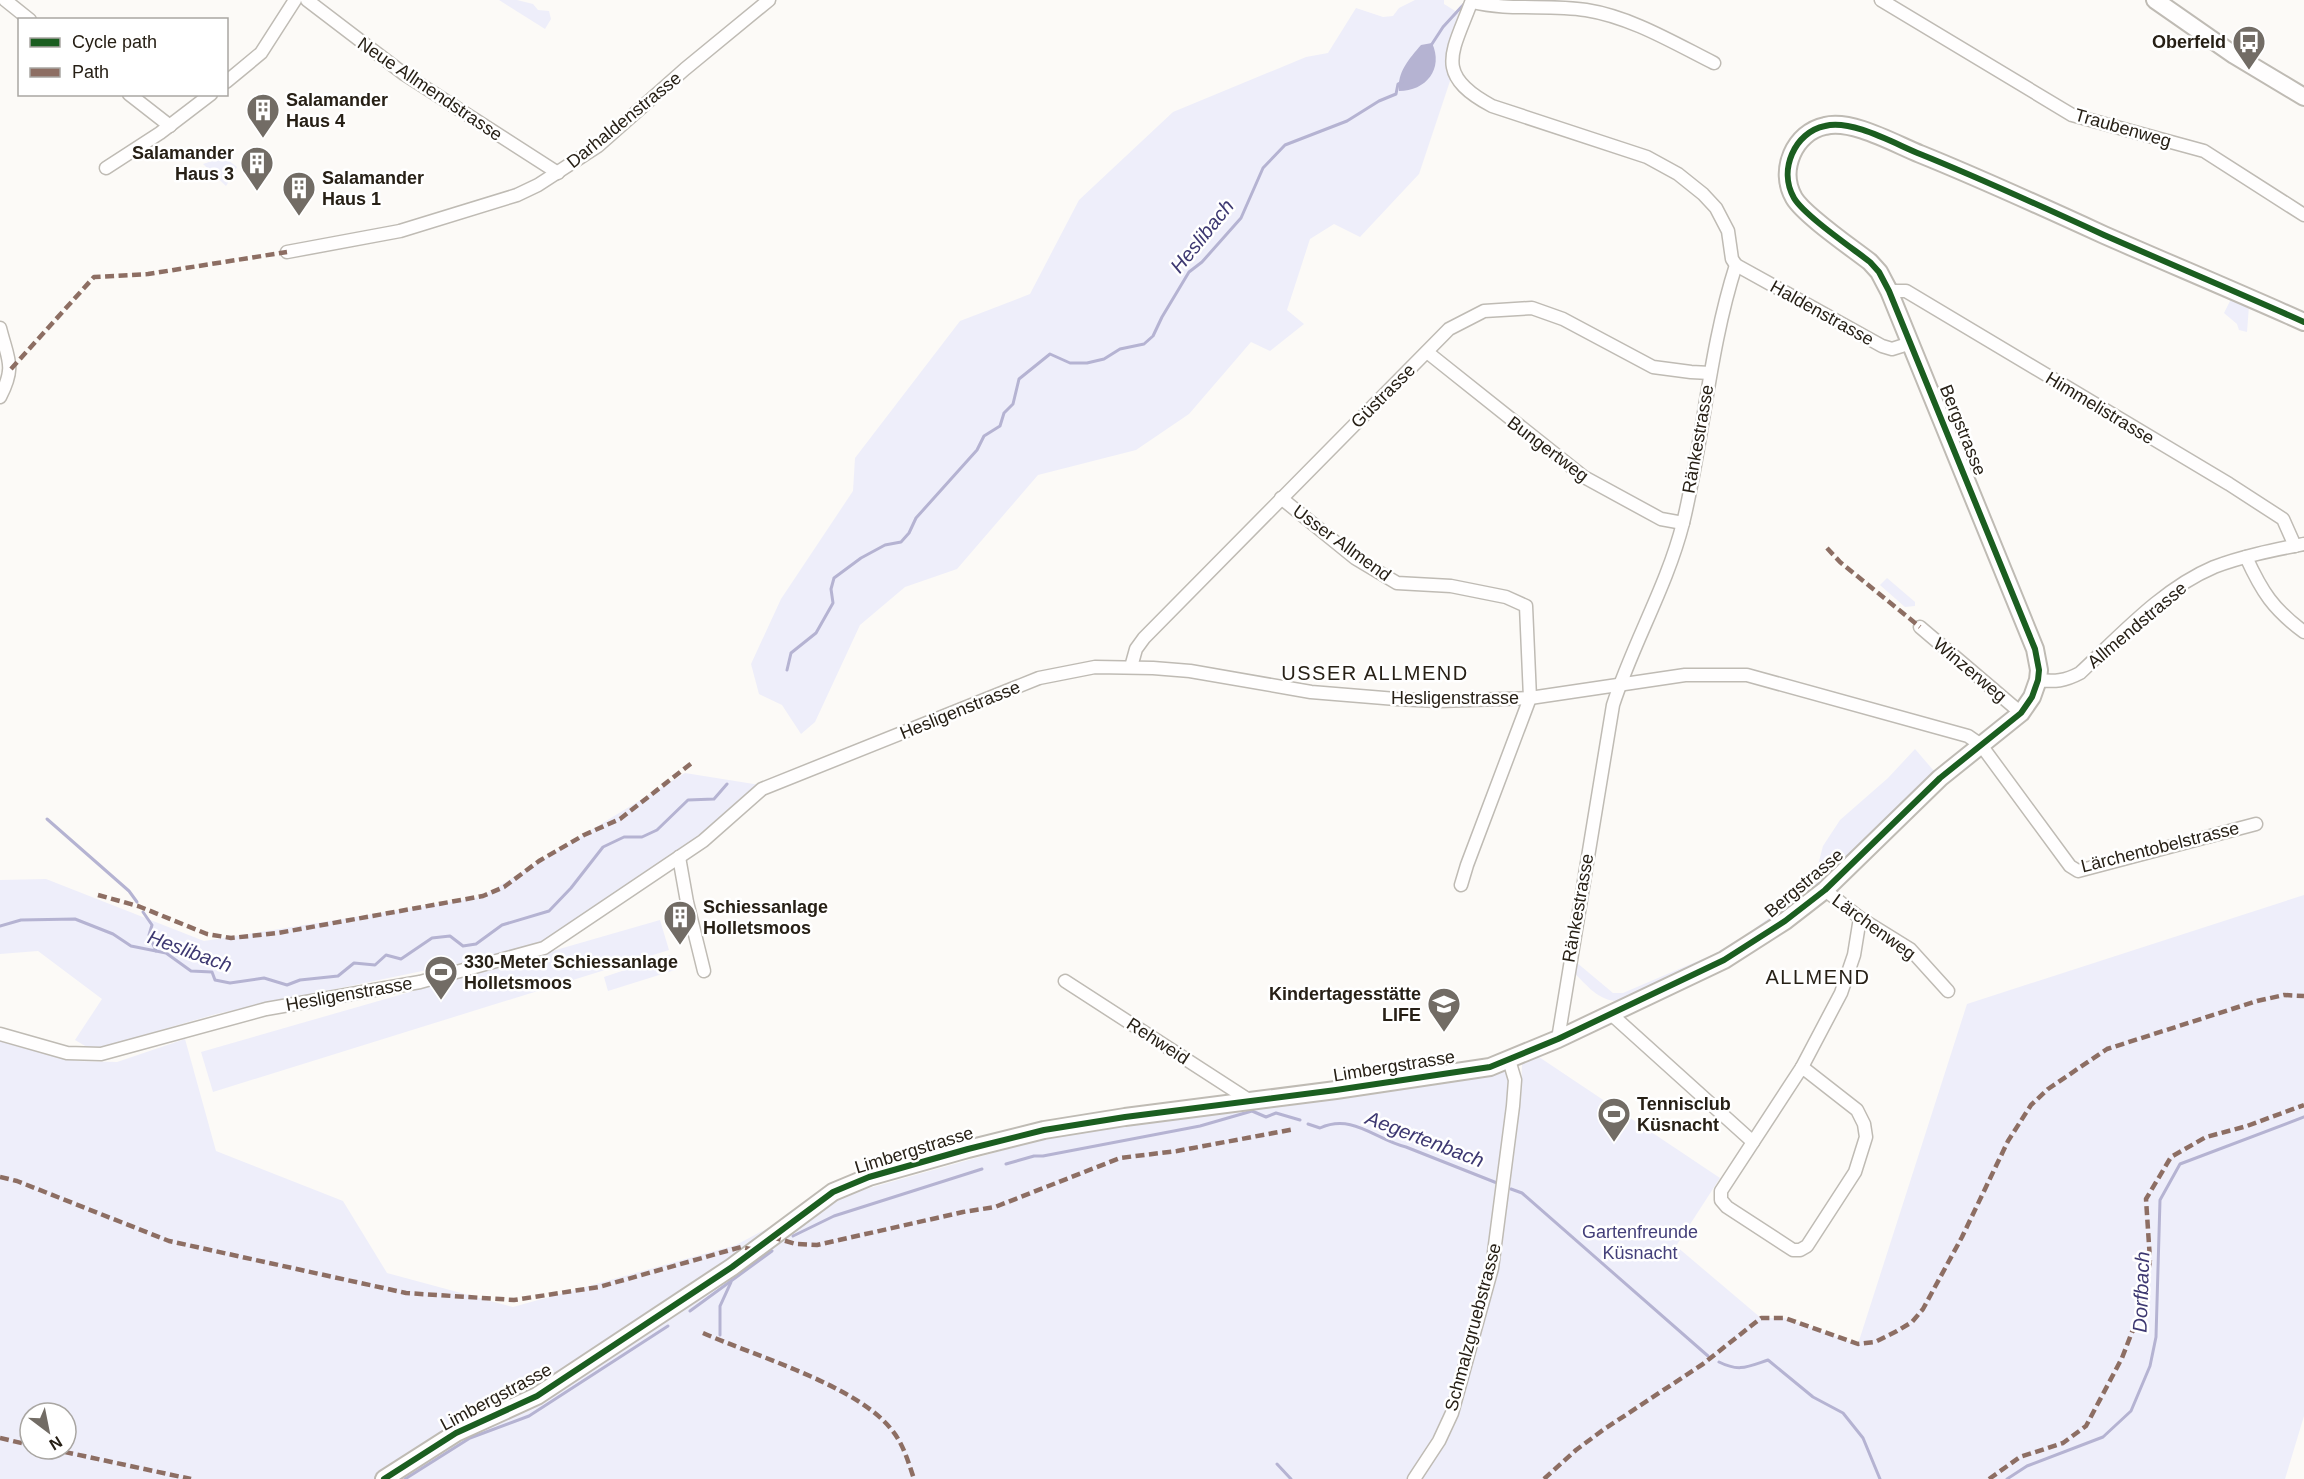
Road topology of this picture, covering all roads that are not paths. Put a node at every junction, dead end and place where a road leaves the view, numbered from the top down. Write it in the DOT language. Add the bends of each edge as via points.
graph roads {
  1 [pos="5,0"];
  2 [pos="296,0"];
  3 [pos="307,0"];
  4 [pos="769,0"];
  5 [pos="1881,0"];
  6 [pos="2155,0"];
  7 [pos="1472,1"];
  8 [pos="28,18"];
  9 [pos="1714,63"];
  10 [pos="228,80"];
  11 [pos="132,96"];
  12 [pos="208,96"];
  13 [pos="2304,96"];
  14 [pos="170,126"];
  15 [pos="106,168"];
  16 [pos="558,173"];
  17 [pos="2304,215"];
  18 [pos="287,252"];
  19 [pos="1736,265"];
  20 [pos="1889,291"];
  21 [pos="2304,322"];
  22 [pos="0,328"];
  23 [pos="1911,343"];
  24 [pos="1427,352"];
  25 [pos="1710,373"];
  26 [pos="0,397"];
  27 [pos="1281,498"];
  28 [pos="1683,523"];
  29 [pos="2301,546"];
  30 [pos="2246,557"];
  31 [pos="1920,627"];
  32 [pos="2304,632"];
  33 [pos="1131,668"];
  34 [pos="2038,680"];
  35 [pos="1619,686"];
  36 [pos="1530,698"];
  37 [pos="2021,713"];
  38 [pos="1981,745"];
  39 [pos="2256,824"];
  40 [pos="679,857"];
  41 [pos="1461,885"];
  42 [pos="1825,890"];
  43 [pos="1860,918"];
  44 [pos="704,971"];
  45 [pos="1065,981"];
  46 [pos="1948,991"];
  47 [pos="1611,1014"];
  48 [pos="0,1034"];
  49 [pos="1558,1039"];
  50 [pos="1530,1051"];
  51 [pos="1509,1059"];
  52 [pos="1802,1067"];
  53 [pos="1252,1102"];
  54 [pos="1753,1142"];
  55 [pos="384,1479"];
  56 [pos="1414,1479"];
  1 -- 8 [label="street"];
  2 -- 10 [label="street" via="261,53"];
  3 -- 16 [label="street, Neue Allmendstrasse" via="404,74"];
  4 -- 16 [label="street, Darhaldenstrasse" via="598,146"];
  5 -- 17 [label="street, Traubenweg" via="2072,116 2205,151"];
  6 -- 13 [label="street" via="2234,55"];
  7 -- 9 [label="street" via="1503,8 1590,10 1644,28"];
  7 -- 19 [label="street" via="1452,60 1453,72 1463,87 1492,106 1647,157 1678,174 1716,208 1728,231"];
  11 -- 14 [label="street"];
  12 -- 14 [label="street"];
  14 -- 15 [label="street"];
  16 -- 18 [label="street, Darhaldenstrasse" via="518,195 400,231"];
  19 -- 23 [label="street, Haldenstrasse" via="1882,346 1892,349"];
  19 -- 25 [label="street, Ränkestrasse" via="1724,301"];
  20 -- 21 [label="street, Bergstrasse" via="1870,262 1794,198 1787,171 1789,160 1800,140 1819,128 1834,124 1858,129 1991,183"];
  20 -- 23 [label="street, Bergstrasse"];
  20 -- 29 [label="street, Himmelistrasse" via="1906,291 2229,484 2283,519"];
  22 -- 26 [label="street" via="11,369"];
  23 -- 34 [label="street, Bergstrasse" via="2026,622 2035,648"];
  24 -- 25 [label="street, Güstrasse" via="1449,329 1484,310 1532,308 1563,319 1653,367"];
  24 -- 27 [label="street, Güstrasse"];
  24 -- 28 [label="street, Bungertweg" via="1584,477 1661,519"];
  25 -- 28 [label="street, Ränkestrasse"];
  27 -- 33 [label="street, Güstrasse" via="1144,638"];
  27 -- 36 [label="street, Usser Allmend" via="1355,558 1397,583 1450,586 1506,597 1526,606"];
  28 -- 35 [label="street, Ränkestrasse" via="1653,610"];
  29 -- 30 [label="street, Allmendstrasse"];
  30 -- 32 [label="street" via="2279,613"];
  30 -- 34 [label="street, Allmendstrasse" via="2182,584 2080,672 2055,682"];
  31 -- 37 [label="street, Winzerweg"];
  33 -- 36 [label="street, Hesligenstrasse" via="1190,671 1311,692 1396,699"];
  33 -- 40 [label="street, Hesligenstrasse" via="1095,667 1039,678 762,789"];
  34 -- 37 [label="street, Bergstrasse"];
  35 -- 36 [label="street, Hesligenstrasse"];
  35 -- 38 [label="street, Hesligenstrasse" via="1685,675 1747,675 1968,736"];
  35 -- 49 [label="street, Ränkestrasse"];
  36 -- 41 [label="street"];
  37 -- 38 [label="street, Bergstrasse"];
  38 -- 39 [label="street, Lärchentobelstrasse" via="2070,866 2078,871"];
  38 -- 42 [label="street, Bergstrasse" via="1940,778"];
  40 -- 44 [label="street"];
  40 -- 48 [label="street, Hesligenstrasse" via="544,948 420,982 266,1008 101,1054 67,1053"];
  42 -- 43 [label="street, Lärchenweg"];
  42 -- 47 [label="street, Bergstrasse" via="1749,946"];
  43 -- 46 [label="street, Lärchenweg" via="1910,949"];
  43 -- 52 [label="street" via="1854,955 1841,993"];
  45 -- 53 [label="street, Rehweid"];
  47 -- 49 [label="street, Bergstrasse"];
  47 -- 54 [label="street"];
  49 -- 50 [label="street, Bergstrasse"];
  50 -- 51 [label="street, Limbergstrasse"];
  51 -- 53 [label="street, Limbergstrasse" via="1483,1068"];
  51 -- 56 [label="street, Schmalzgruebstrasse" via="1515,1080 1513,1106 1492,1268 1452,1413"];
  52 -- 54 [label="street"];
  52 -- 54 [label="street" via="1857,1110 1866,1137 1855,1172 1807,1246 1800,1250 1793,1250 1721,1200 1721,1191"];
  53 -- 55 [label="street, Limbergstrasse" via="1044,1130 880,1174 833,1192 715,1279 537,1396 456,1433"];
}
